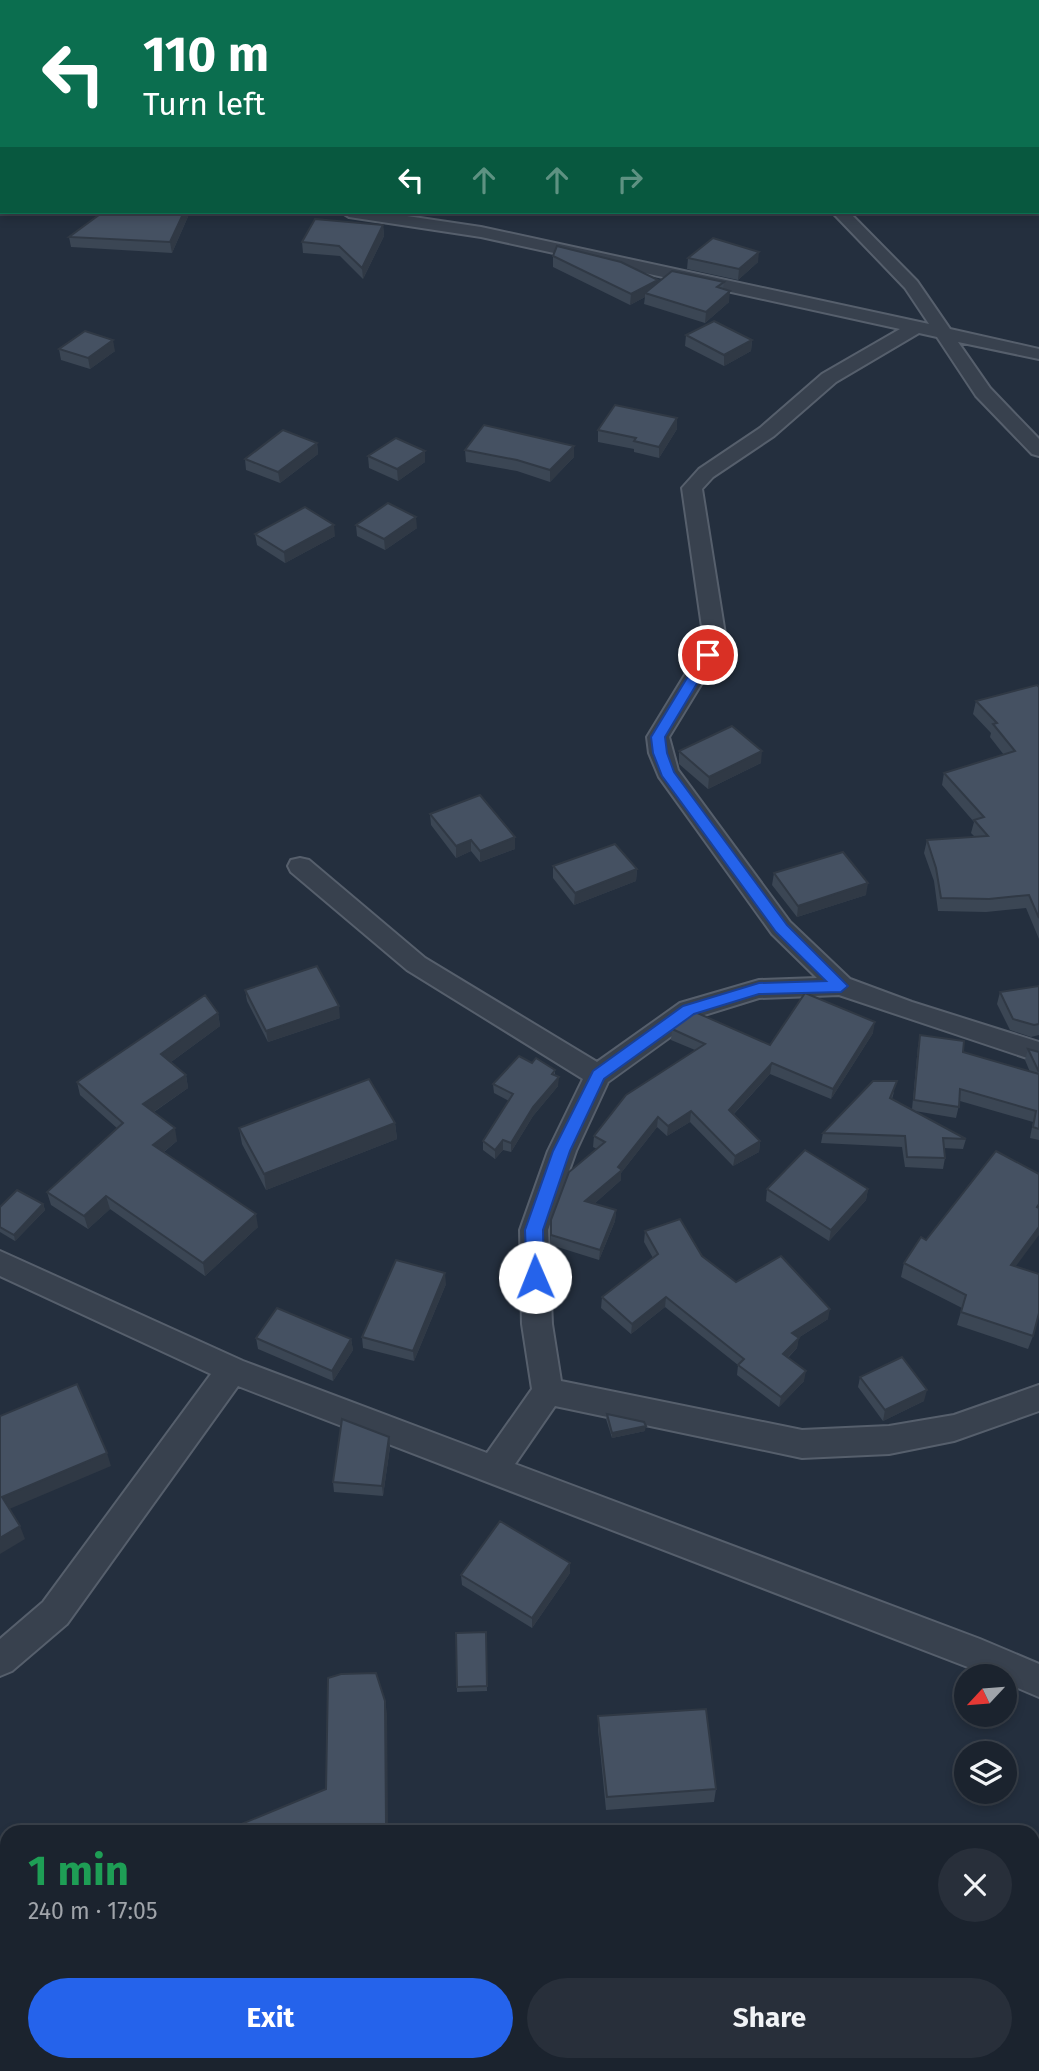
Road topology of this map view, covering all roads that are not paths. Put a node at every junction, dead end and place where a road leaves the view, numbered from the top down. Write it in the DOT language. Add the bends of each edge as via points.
graph roads {
  1 [pos="362,214"];
  2 [pos="842,214"];
  3 [pos="916,327"];
  4 [pos="942,332"];
  5 [pos="1039,354"];
  6 [pos="1039,450"];
  7 [pos="300,866"];
  8 [pos="841,986"];
  9 [pos="1039,1052"];
  10 [pos="598,1075"];
  11 [pos="0,1263"];
  12 [pos="232,1370"];
  13 [pos="548,1391"];
  14 [pos="1039,1398"];
  15 [pos="494,1469"];
  16 [pos="0,1660"];
  17 [pos="1039,1681"];
  1 -- 3 [label="street" via="481,232"];
  2 -- 4 [label="street" via="911,285"];
  3 -- 4 [label="street"];
  3 -- 8 [label="street" via="829,378 692,488 715,634 708,655 658,737 667,772 781,928"];
  4 -- 5 [label="street"];
  4 -- 6 [label="street" via="983,392"];
  7 -- 10 [label="street" via="416,964"];
  8 -- 9 [label="street"];
  8 -- 10 [label="street" via="759,989 689,1010"];
  10 -- 13 [label="street" via="562,1151 534,1230 537,1324"];
  11 -- 12 [label="street"];
  12 -- 15 [label="street"];
  12 -- 16 [label="street" via="55,1613"];
  13 -- 14 [label="street" via="802,1444 889,1440 954,1428"];
  13 -- 15 [label="street"];
  15 -- 17 [label="street"];
}
